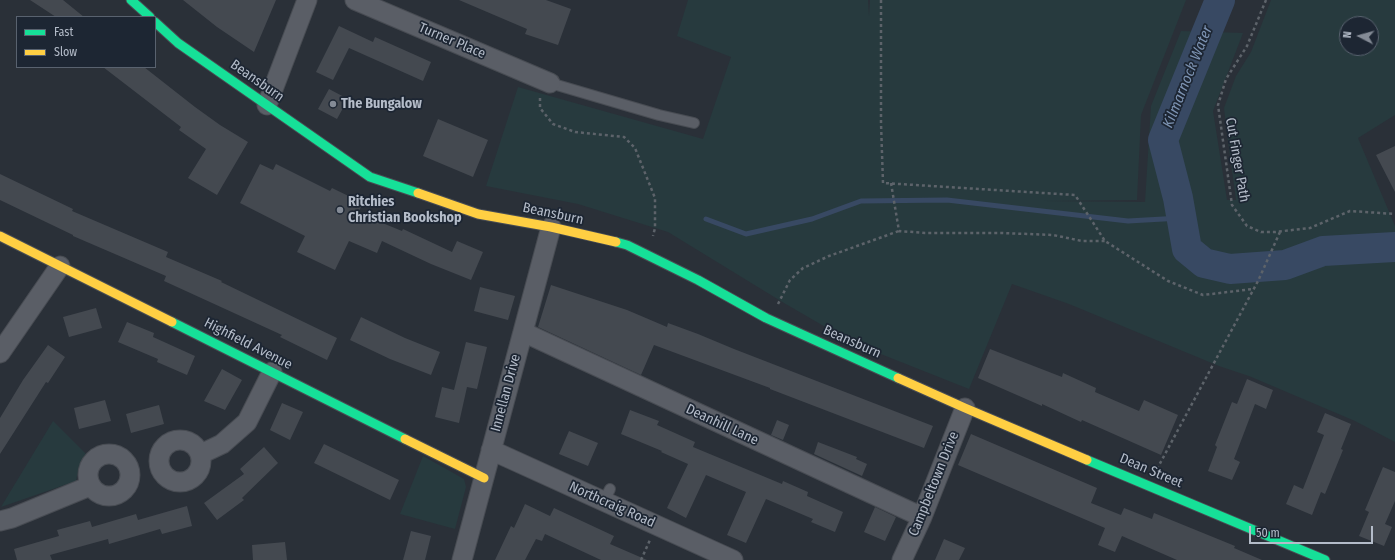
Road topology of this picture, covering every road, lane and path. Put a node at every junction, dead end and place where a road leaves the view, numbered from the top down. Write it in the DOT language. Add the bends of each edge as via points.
graph roads {
  1 [pos="132,0"];
  2 [pos="307,0"];
  3 [pos="355,0"];
  4 [pos="881,0"];
  5 [pos="1266,0"];
  6 [pos="149,16"];
  7 [pos="156,23"];
  8 [pos="545,81"];
  9 [pos="267,105"];
  10 [pos="694,123"];
  11 [pos="891,183"];
  12 [pos="1395,214"];
  13 [pos="550,227"];
  14 [pos="899,231"];
  15 [pos="1280,232"];
  16 [pos="0,236"];
  17 [pos="1105,241"];
  18 [pos="650,256"];
  19 [pos="60,266"];
  20 [pos="1253,289"];
  21 [pos="769,320"];
  22 [pos="522,332"];
  23 [pos="0,354"];
  24 [pos="272,372"];
  25 [pos="965,408"];
  26 [pos="491,450"];
  27 [pos="201,454"];
  28 [pos="484,478"];
  29 [pos="90,486"];
  30 [pos="1149,486"];
  31 [pos="922,517"];
  32 [pos="0,521"];
  33 [pos="462,560"];
  34 [pos="733,560"];
  35 [pos="902,560"];
  36 [pos="1325,560"];
  1 -- 6 [label="main road"];
  2 -- 9 [label="street"];
  3 -- 8 [label="street, Turner Place"];
  4 -- 11 [label="path" via="880,123 883,183"];
  5 -- 15 [label="path, Cut Finger Path" via="1247,46 1226,79 1218,105 1232,205 1247,226 1261,232"];
  7 -- 9 [label="main road, Beansburn" via="178,43"];
  8 -- 10 [label="lane"];
  8 -- 18 [label="path" via="540,108 553,124 575,132 624,138 635,148 655,198 655,228"];
  9 -- 13 [label="main road, Beansburn" via="370,177 478,214"];
  11 -- 14 [label="path"];
  11 -- 17 [label="path" via="1075,195"];
  12 -- 15 [label="path, Cut Finger Path" via="1350,211 1310,228"];
  13 -- 18 [label="main road, Beansburn" via="627,246"];
  13 -- 22 [label="street, Innellan Drive"];
  14 -- 17 [label="path" via="1053,235 1082,241"];
  14 -- 21 [label="path" via="828,256 803,268 790,280"];
  15 -- 20 [label="path"];
  16 -- 19 [label="main road, Highfield Avenue"];
  17 -- 20 [label="path" via="1168,282 1203,295"];
  18 -- 21 [label="main road, Beansburn"];
  19 -- 23 [label="street"];
  19 -- 24 [label="main road, Highfield Avenue"];
  20 -- 30 [label="path"];
  21 -- 25 [label="main road, Beansburn"];
  22 -- 26 [label="street, Innellan Drive"];
  22 -- 31 [label="street, Deanhill Lane"];
  24 -- 27 [label="street" via="247,422 222,444"];
  24 -- 28 [label="main road, Highfield Avenue"];
  25 -- 30 [label="main road, Dean Street"];
  25 -- 31 [label="street, Campbeltown Drive"];
  26 -- 28 [label="street, Innellan Drive"];
  26 -- 34 [label="street, Northcraig Road" via="607,495"];
  28 -- 33 [label="street, Innellan Drive"];
  29 -- 32 [label="street"];
  30 -- 36 [label="main road, Dean Street"];
  31 -- 35 [label="street, Campbeltown Drive"];
}
